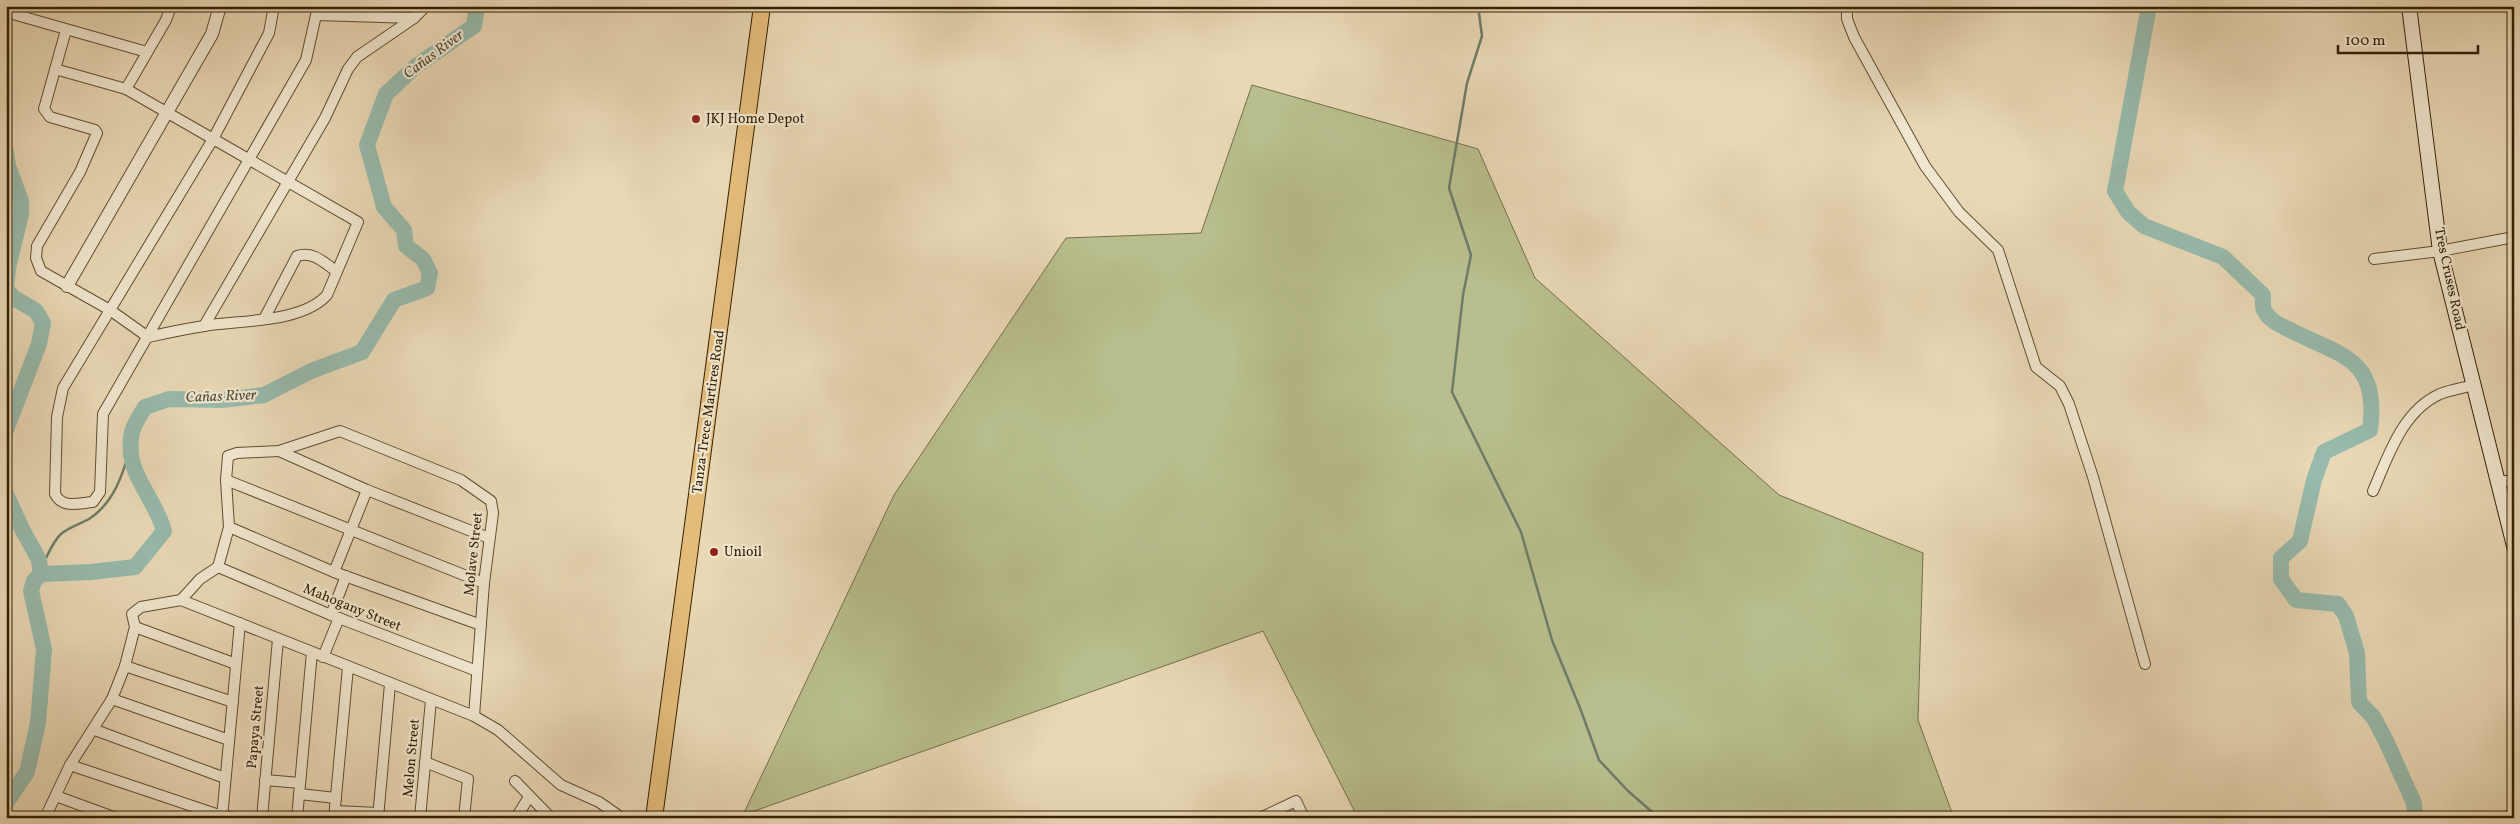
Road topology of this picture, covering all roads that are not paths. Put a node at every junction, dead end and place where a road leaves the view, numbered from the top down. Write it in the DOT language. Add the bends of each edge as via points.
graph roads {
  1 [pos="170,6"];
  2 [pos="220,6"];
  3 [pos="274,6"];
  4 [pos="426,6"];
  5 [pos="762,6"];
  6 [pos="1847,6"];
  7 [pos="2409,6"];
  8 [pos="318,10"];
  9 [pos="6,12"];
  10 [pos="414,18"];
  11 [pos="66,30"];
  12 [pos="147,52"];
  13 [pos="55,69"];
  14 [pos="126,89"];
  15 [pos="168,112"];
  16 [pos="213,139"];
  17 [pos="249,159"];
  18 [pos="289,181"];
  19 [pos="2514,238"];
  20 [pos="2440,251"];
  21 [pos="2374,258"];
  22 [pos="336,271"];
  23 [pos="67,286"];
  24 [pos="110,310"];
  25 [pos="264,319"];
  26 [pos="204,326"];
  27 [pos="148,337"];
  28 [pos="2474,385"];
  29 [pos="280,451"];
  30 [pos="226,480"];
  31 [pos="2514,480"];
  32 [pos="2498,482"];
  33 [pos="367,490"];
  34 [pos="2372,491"];
  35 [pos="229,527"];
  36 [pos="350,532"];
  37 [pos="489,538"];
  38 [pos="2514,546"];
  39 [pos="218,567"];
  40 [pos="334,572"];
  41 [pos="346,576"];
  42 [pos="484,583"];
  43 [pos="181,600"];
  44 [pos="335,617"];
  45 [pos="240,623"];
  46 [pos="481,625"];
  47 [pos="135,627"];
  48 [pos="278,639"];
  49 [pos="312,652"];
  50 [pos="323,656"];
  51 [pos="236,664"];
  52 [pos="2145,664"];
  53 [pos="125,666"];
  54 [pos="348,667"];
  55 [pos="477,671"];
  56 [pos="390,684"];
  57 [pos="112,700"];
  58 [pos="431,700"];
  59 [pos="233,702"];
  60 [pos="474,716"];
  61 [pos="94,730"];
  62 [pos="229,740"];
  63 [pos="425,762"];
  64 [pos="70,765"];
  65 [pos="226,778"];
  66 [pos="265,780"];
  67 [pos="515,781"];
  68 [pos="300,783"];
  69 [pos="299,794"];
  70 [pos="56,796"];
  71 [pos="529,797"];
  72 [pos="336,798"];
  73 [pos="334,814"];
  74 [pos="2514,815"];
  75 [pos="378,816"];
  76 [pos="222,817"];
  77 [pos="45,818"];
  78 [pos="116,818"];
  79 [pos="236,818"];
  80 [pos="262,818"];
  81 [pos="297,818"];
  82 [pos="420,818"];
  83 [pos="464,818"];
  84 [pos="516,818"];
  85 [pos="551,818"];
  86 [pos="622,818"];
  87 [pos="654,818"];
  88 [pos="1260,818"];
  89 [pos="1304,818"];
  90 [pos="2501,818"];
  1 -- 12 [label="street" via="166,20"];
  2 -- 15 [label="street" via="212,34"];
  3 -- 16 [label="street" via="269,33"];
  4 -- 10 [label="street"];
  5 -- 87 [label="main road, Tanza-Trece Martires Road"];
  6 -- 52 [label="street" via="1847,19 1859,46 1925,166 1959,212 1998,250 2036,367 2060,386 2069,404 2093,477"];
  7 -- 20 [label="main road, Tres Cruses Road"];
  8 -- 10 [label="street"];
  8 -- 17 [label="street" via="306,60"];
  9 -- 11 [label="street"];
  10 -- 18 [label="street" via="357,57 348,68"];
  11 -- 12 [label="street"];
  11 -- 13 [label="street"];
  12 -- 14 [label="street"];
  13 -- 14 [label="street"];
  13 -- 23 [label="street" via="44,110 46,114 97,133 80,172 37,246 36,258 41,271"];
  14 -- 15 [label="street"];
  15 -- 16 [label="street"];
  15 -- 23 [label="street"];
  16 -- 17 [label="street"];
  16 -- 24 [label="street"];
  17 -- 18 [label="street"];
  17 -- 27 [label="street"];
  18 -- 22 [label="street" via="358,222"];
  18 -- 26 [label="street"];
  19 -- 20 [label="street"];
  20 -- 21 [label="street"];
  20 -- 28 [label="main road, Tres Cruses Road"];
  22 -- 25 [label="street" via="327,295 318,304"];
  22 -- 25 [label="street" via="312,255 297,256"];
  23 -- 24 [label="street"];
  24 -- 27 [label="street"];
  24 -- 27 [label="street" via="63,388 57,417 58,501 64,504 93,502 100,492 103,414"];
  25 -- 26 [label="street"];
  26 -- 27 [label="street"];
  28 -- 32 [label="main road, Tres Cruses Road"];
  28 -- 34 [label="street" via="2441,394 2413,414 2394,443"];
  29 -- 30 [label="street" via="236,452 228,456"];
  29 -- 33 [label="street"];
  29 -- 37 [label="street, Molave Street" via="340,431 357,436 461,480 486,496 493,507"];
  30 -- 35 [label="street"];
  30 -- 36 [label="street"];
  31 -- 32 [label="street"];
  32 -- 38 [label="main road, Tres Cruses Road"];
  33 -- 36 [label="street"];
  33 -- 37 [label="street"];
  35 -- 39 [label="street"];
  35 -- 40 [label="street"];
  36 -- 40 [label="street"];
  36 -- 42 [label="street"];
  37 -- 42 [label="street, Molave Street"];
  39 -- 43 [label="street" via="200,579"];
  39 -- 44 [label="street, Mahogany Street"];
  40 -- 41 [label="street"];
  41 -- 44 [label="street"];
  41 -- 46 [label="street"];
  42 -- 46 [label="street, Molave Street"];
  43 -- 45 [label="street"];
  43 -- 47 [label="street" via="140,606 132,620"];
  44 -- 50 [label="street"];
  44 -- 55 [label="street, Mahogany Street"];
  45 -- 48 [label="street"];
  45 -- 51 [label="street"];
  46 -- 55 [label="street, Molave Street"];
  47 -- 51 [label="street"];
  47 -- 53 [label="street"];
  48 -- 49 [label="street"];
  48 -- 66 [label="street, Papaya Street"];
  49 -- 50 [label="street"];
  49 -- 68 [label="street"];
  50 -- 54 [label="street"];
  51 -- 59 [label="street"];
  53 -- 57 [label="street"];
  53 -- 59 [label="street"];
  54 -- 56 [label="street"];
  54 -- 72 [label="street"];
  55 -- 60 [label="street, Molave Street"];
  56 -- 58 [label="street"];
  56 -- 75 [label="street"];
  57 -- 61 [label="street"];
  57 -- 62 [label="street"];
  58 -- 60 [label="street"];
  58 -- 63 [label="street, Melon Street"];
  59 -- 62 [label="street"];
  60 -- 86 [label="street" via="498,730 561,785 599,802"];
  61 -- 64 [label="street"];
  61 -- 65 [label="street"];
  62 -- 65 [label="street"];
  63 -- 82 [label="street, Melon Street"];
  63 -- 83 [label="street" via="468,779"];
  64 -- 70 [label="street"];
  64 -- 76 [label="street"];
  65 -- 76 [label="street"];
  66 -- 68 [label="street"];
  66 -- 80 [label="street, Papaya Street"];
  67 -- 71 [label="street"];
  68 -- 69 [label="street"];
  69 -- 72 [label="street"];
  69 -- 81 [label="street"];
  70 -- 77 [label="street"];
  70 -- 78 [label="street"];
  71 -- 84 [label="street"];
  71 -- 85 [label="street"];
  72 -- 73 [label="street"];
  73 -- 75 [label="street"];
  74 -- 90 [label="street"];
  76 -- 79 [label="street"];
  88 -- 89 [label="street" via="1296,801"];
}
